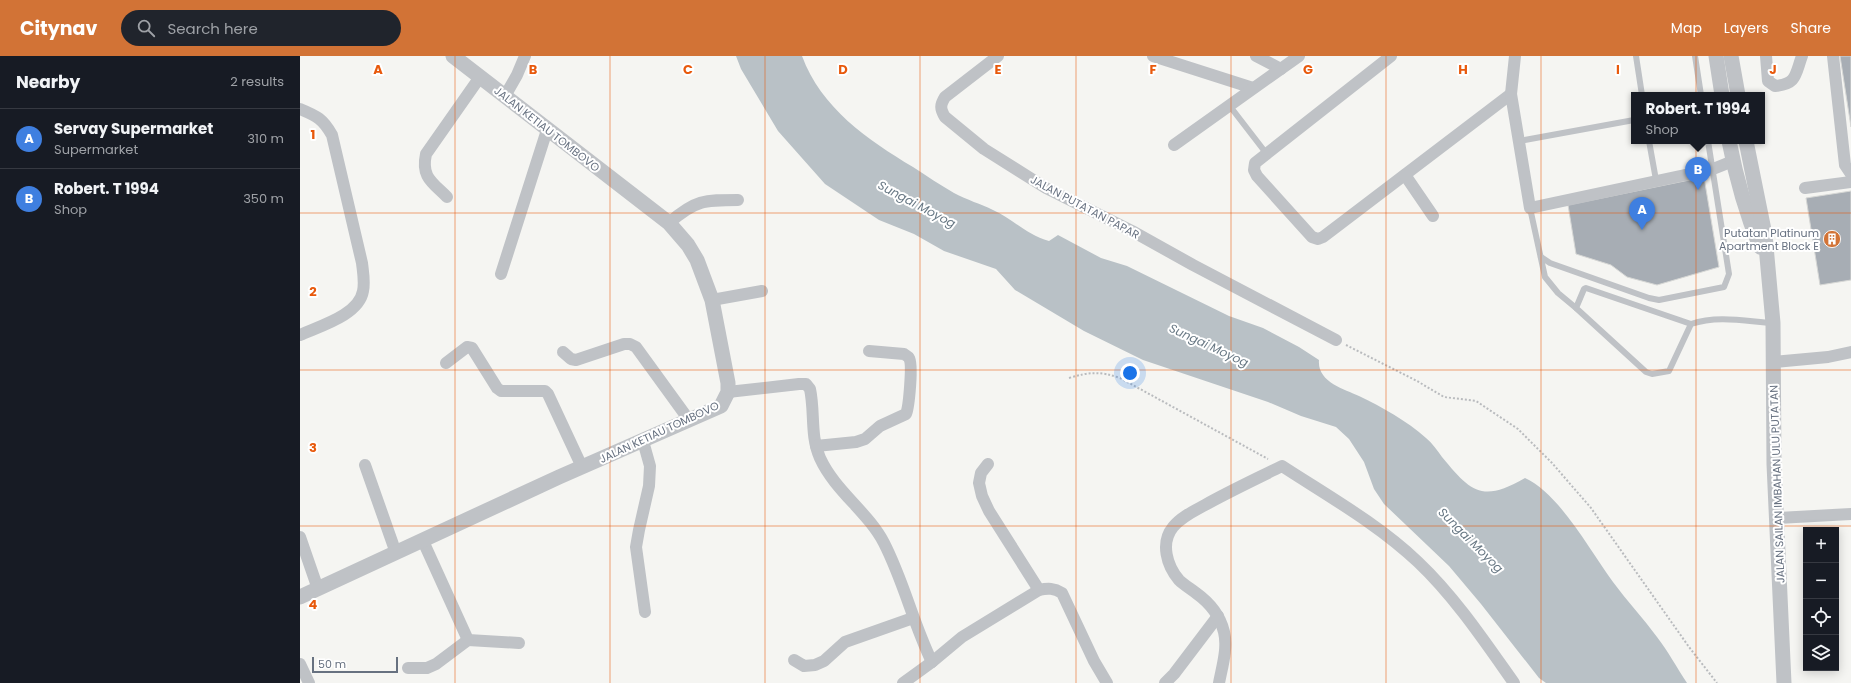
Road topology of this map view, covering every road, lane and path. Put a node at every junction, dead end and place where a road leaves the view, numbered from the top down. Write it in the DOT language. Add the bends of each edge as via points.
graph roads {
  1 [pos="454,56"];
  2 [pos="525,56"];
  3 [pos="998,56"];
  4 [pos="1153,56"];
  5 [pos="1256,56"];
  6 [pos="1299,56"];
  7 [pos="1391,56"];
  8 [pos="1515,56"];
  9 [pos="1636,56"];
  10 [pos="1695,56"];
  11 [pos="1716,56"];
  12 [pos="1731,56"];
  13 [pos="1766,56"];
  14 [pos="1802,56"];
  15 [pos="1833,56"];
  16 [pos="1281,69"];
  17 [pos="480,77"];
  18 [pos="1253,88"];
  19 [pos="1642,92"];
  20 [pos="1701,92"];
  21 [pos="1722,92"];
  22 [pos="1737,92"];
  23 [pos="1512,94"];
  24 [pos="505,96"];
  25 [pos="1229,105"];
  26 [pos="300,109"];
  27 [pos="1631,121"];
  28 [pos="547,130"];
  29 [pos="1518,141"];
  30 [pos="1174,144"];
  31 [pos="1650,144"];
  32 [pos="1709,144"];
  33 [pos="1730,144"];
  34 [pos="1747,144"];
  35 [pos="1266,153"];
  36 [pos="1733,161"];
  37 [pos="1713,169"];
  38 [pos="1851,174"];
  39 [pos="1405,175"];
  40 [pos="1656,180"];
  41 [pos="1851,182"];
  42 [pos="1805,188"];
  43 [pos="447,197"];
  44 [pos="738,200"];
  45 [pos="1530,208"];
  46 [pos="1433,216"];
  47 [pos="669,223"];
  48 [pos="1541,257"];
  49 [pos="1766,261"];
  50 [pos="501,274"];
  51 [pos="1621,288"];
  52 [pos="762,291"];
  53 [pos="1618,299"];
  54 [pos="712,300"];
  55 [pos="1576,308"];
  56 [pos="1773,323"];
  57 [pos="1691,324"];
  58 [pos="300,335"];
  59 [pos="1336,340"];
  60 [pos="869,351"];
  61 [pos="564,352"];
  62 [pos="1851,352"];
  63 [pos="1774,362"];
  64 [pos="446,363"];
  65 [pos="1069,378"];
  66 [pos="728,392"];
  67 [pos="689,420"];
  68 [pos="643,441"];
  69 [pos="816,446"];
  70 [pos="988,464"];
  71 [pos="365,465"];
  72 [pos="1282,466"];
  73 [pos="582,467"];
  74 [pos="1851,514"];
  75 [pos="1777,518"];
  76 [pos="300,537"];
  77 [pos="423,541"];
  78 [pos="396,553"];
  79 [pos="318,589"];
  80 [pos="1040,590"];
  81 [pos="300,597"];
  82 [pos="645,612"];
  83 [pos="1218,616"];
  84 [pos="913,618"];
  85 [pos="468,640"];
  86 [pos="518,643"];
  87 [pos="794,660"];
  88 [pos="932,662"];
  89 [pos="300,664"];
  90 [pos="408,668"];
  91 [pos="309,683"];
  92 [pos="903,683"];
  93 [pos="1107,683"];
  94 [pos="1165,683"];
  95 [pos="1219,683"];
  96 [pos="1514,683"];
  97 [pos="1717,683"];
  98 [pos="1784,683"];
  1 -- 17 [label="street, JALAN KETIAU TOMBOVO"];
  2 -- 24 [label="street"];
  3 -- 59 [label="street, JALAN PUTATAN PAPAR" via="945,97 941,103 945,117 984,149 1046,188"];
  4 -- 18 [label="street"];
  5 -- 16 [label="street"];
  6 -- 16 [label="street"];
  7 -- 35 [label="street"];
  8 -- 23 [label="street"];
  9 -- 19 [label="lane"];
  10 -- 20 [label="lane"];
  11 -- 21 [label="street"];
  12 -- 22 [label="street"];
  13 -- 14 [label="street" via="1768,81 1775,86 1791,82"];
  15 -- 38 [label="street" via="1845,165"];
  16 -- 18 [label="street"];
  17 -- 24 [label="street, JALAN KETIAU TOMBOVO"];
  17 -- 43 [label="street" via="426,154 425,174"];
  18 -- 25 [label="street"];
  23 -- 29 [label="street"];
  23 -- 39 [label="street"];
  24 -- 28 [label="street, JALAN KETIAU TOMBOVO"];
  25 -- 30 [label="street"];
  25 -- 35 [label="lane"];
  26 -- 58 [label="street" via="317,116 332,135 364,279 363,292 346,315"];
  27 -- 29 [label="lane"];
  28 -- 47 [label="street, JALAN KETIAU TOMBOVO"];
  28 -- 50 [label="street"];
  29 -- 45 [label="street"];
  31 -- 40 [label="lane"];
  32 -- 37 [label="lane"];
  33 -- 36 [label="street, JALAN SAILAN IMBAHAN ULU PUTATAN"];
  34 -- 49 [label="street, JALAN SAILAN IMBAHAN ULU PUTATAN" via="1765,235"];
  35 -- 39 [label="street" via="1255,163 1254,170 1257,176 1312,237 1318,239"];
  36 -- 37 [label="street"];
  36 -- 49 [label="street, JALAN SAILAN IMBAHAN ULU PUTATAN" via="1750,220"];
  37 -- 40 [label="street"];
  37 -- 51 [label="lane" via="1729,274 1724,287 1659,300"];
  39 -- 46 [label="street"];
  40 -- 45 [label="street"];
  41 -- 42 [label="street"];
  44 -- 47 [label="street" via="702,202 685,209"];
  45 -- 48 [label="lane"];
  47 -- 54 [label="street, JALAN KETIAU TOMBOVO" via="697,260"];
  48 -- 51 [label="lane" via="1550,263"];
  48 -- 55 [label="lane" via="1542,269 1548,282"];
  49 -- 56 [label="street, JALAN SAILAN IMBAHAN ULU PUTATAN"];
  51 -- 53 [label="lane"];
  52 -- 54 [label="street"];
  53 -- 55 [label="lane" via="1586,288"];
  53 -- 57 [label="lane"];
  54 -- 66 [label="street, JALAN KETIAU TOMBOVO" via="727,372"];
  55 -- 57 [label="lane" via="1646,372 1652,374 1669,371"];
  56 -- 57 [label="lane" via="1719,319 1702,320"];
  56 -- 63 [label="street, JALAN SAILAN IMBAHAN ULU PUTATAN"];
  59 -- 97 [label="path" via="1444,397 1476,401 1518,429 1591,508"];
  60 -- 69 [label="street" via="904,354 908,357 910,362 906,414 880,426 865,439"];
  61 -- 67 [label="street" via="576,360 624,344 636,347"];
  62 -- 63 [label="street"];
  63 -- 75 [label="street, JALAN SAILAN IMBAHAN ULU PUTATAN"];
  64 -- 73 [label="street" via="469,347 501,391 545,391"];
  65 -- 72 [label="path" via="1087,372 1105,373 1120,378"];
  66 -- 67 [label="street, JALAN KETIAU TOMBOVO" via="721,406"];
  66 -- 69 [label="street" via="806,384 812,396"];
  67 -- 68 [label="street, JALAN KETIAU TOMBOVO"];
  68 -- 73 [label="street, JALAN KETIAU TOMBOVO"];
  68 -- 82 [label="street" via="650,466 649,486 636,547"];
  69 -- 84 [label="street" via="830,474 877,530 903,583"];
  70 -- 80 [label="street" via="981,473 982,496"];
  71 -- 78 [label="street"];
  72 -- 83 [label="street" via="1183,517 1172,528 1167,542 1167,557 1172,571 1181,582 1211,605"];
  72 -- 96 [label="street" via="1383,533 1419,562 1480,634"];
  73 -- 77 [label="street, JALAN KETIAU TOMBOVO"];
  74 -- 75 [label="street"];
  75 -- 98 [label="street, JALAN SAILAN IMBAHAN ULU PUTATAN"];
  76 -- 79 [label="street"];
  77 -- 78 [label="street, JALAN KETIAU TOMBOVO"];
  77 -- 85 [label="street"];
  78 -- 79 [label="street, JALAN KETIAU TOMBOVO"];
  79 -- 81 [label="street, JALAN KETIAU TOMBOVO"];
  80 -- 88 [label="street" via="962,637"];
  80 -- 93 [label="street" via="1055,589 1062,593"];
  83 -- 94 [label="street"];
  83 -- 95 [label="street" via="1224,633 1225,647"];
  84 -- 87 [label="street" via="845,642 816,665 804,666"];
  84 -- 88 [label="street"];
  85 -- 86 [label="street"];
  85 -- 90 [label="street" via="436,664 427,668"];
  88 -- 92 [label="street"];
  89 -- 91 [label="street"];
}
